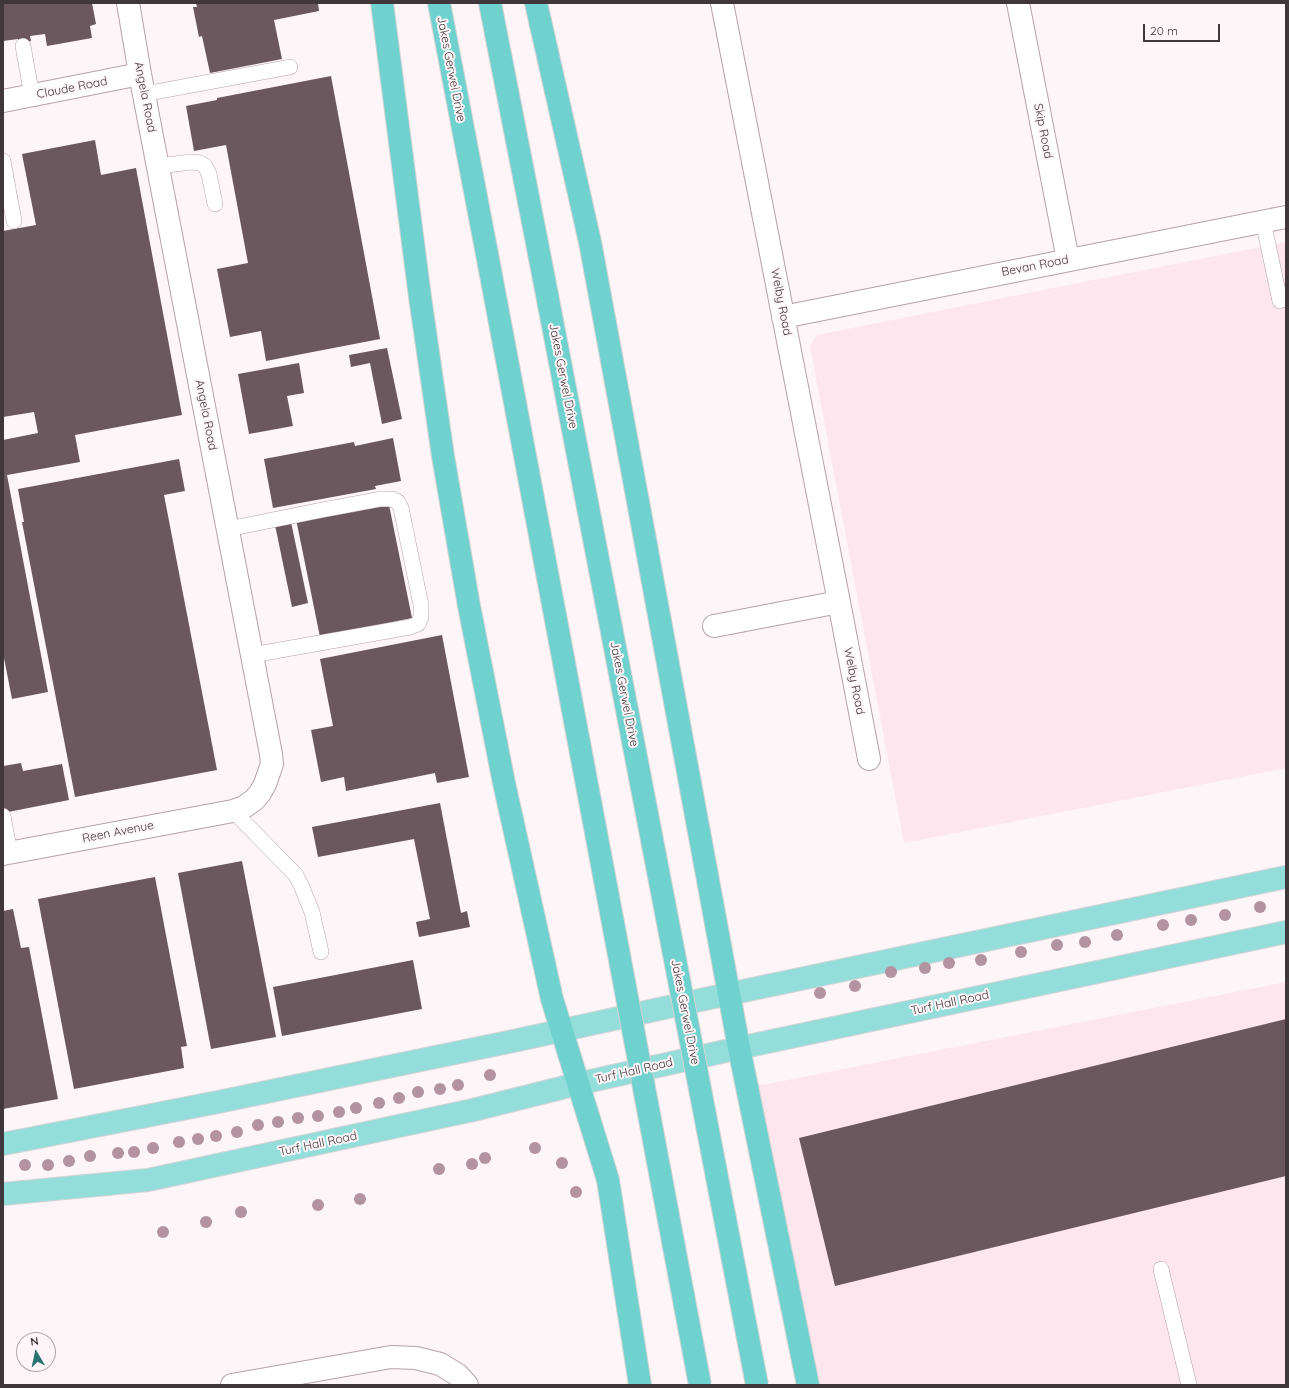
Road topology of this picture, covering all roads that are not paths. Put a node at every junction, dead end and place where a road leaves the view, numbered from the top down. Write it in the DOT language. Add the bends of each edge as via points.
graph roads {
  1 [pos="128,3"];
  2 [pos="382,3"];
  3 [pos="439,3"];
  4 [pos="490,3"];
  5 [pos="536,3"];
  6 [pos="722,3"];
  7 [pos="1018,3"];
  8 [pos="23,46"];
  9 [pos="290,67"];
  10 [pos="142,84"];
  11 [pos="32,96"];
  12 [pos="3,101"];
  13 [pos="3,161"];
  14 [pos="158,166"];
  15 [pos="215,204"];
  16 [pos="1286,217"];
  17 [pos="14,221"];
  18 [pos="1263,221"];
  19 [pos="1068,260"];
  20 [pos="1280,301"];
  21 [pos="784,317"];
  22 [pos="228,530"];
  23 [pos="840,602"];
  24 [pos="714,626"];
  25 [pos="252,655"];
  26 [pos="869,759"];
  27 [pos="233,811"];
  28 [pos="3,816"];
  29 [pos="7,853"];
  30 [pos="1286,877"];
  31 [pos="1286,932"];
  32 [pos="321,952"];
  33 [pos="730,994"];
  34 [pos="561,1030"];
  35 [pos="739,1048"];
  36 [pos="577,1084"];
  37 [pos="3,1144"];
  38 [pos="3,1194"];
  39 [pos="1161,1270"];
  40 [pos="232,1385"];
  41 [pos="467,1385"];
  42 [pos="640,1385"];
  43 [pos="700,1385"];
  44 [pos="757,1385"];
  45 [pos="808,1385"];
  46 [pos="1190,1385"];
  1 -- 10 [label="street, Angela Road"];
  2 -- 34 [label="highway" via="443,456 501,765"];
  3 -- 43 [label="highway, Jakes Gerwel Drive, bridge"];
  4 -- 44 [label="highway, Jakes Gerwel Drive, bridge"];
  5 -- 33 [label="highway" via="590,242"];
  6 -- 21 [label="street, Welby Road"];
  7 -- 19 [label="street, Skip Road"];
  8 -- 11 [label="lane"];
  9 -- 10 [label="lane"];
  10 -- 11 [label="street, Claude Road"];
  10 -- 14 [label="street, Angela Road"];
  11 -- 12 [label="street, Claude Road"];
  13 -- 17 [label="lane"];
  14 -- 15 [label="lane" via="192,162 205,166"];
  14 -- 22 [label="street, Angela Road"];
  16 -- 18 [label="street, Bevan Road"];
  18 -- 19 [label="street, Bevan Road"];
  18 -- 20 [label="lane"];
  19 -- 21 [label="street, Bevan Road"];
  21 -- 23 [label="street, Welby Road"];
  22 -- 25 [label="street, Angela Road"];
  22 -- 25 [label="lane" via="380,499 392,499 398,502 401,508 421,605 418,624 410,627"];
  23 -- 24 [label="street"];
  23 -- 26 [label="street, Welby Road"];
  25 -- 27 [label="street, Angela Road" via="272,764 266,784 260,793 254,800"];
  27 -- 29 [label="street, Reen Avenue"];
  27 -- 32 [label="lane" via="295,874 312,912"];
  28 -- 29 [label="lane"];
  30 -- 33 [label="main road"];
  31 -- 35 [label="main road, Turf Hall Road"];
  33 -- 34 [label="main road"];
  33 -- 35 [label="highway"];
  34 -- 36 [label="highway"];
  34 -- 37 [label="main road"];
  35 -- 36 [label="main road, Turf Hall Road"];
  35 -- 45 [label="highway"];
  36 -- 38 [label="main road, Turf Hall Road" via="473,1110 148,1180"];
  36 -- 42 [label="highway" via="608,1180"];
  39 -- 46 [label="lane"];
  40 -- 41 [label="street" via="391,1357 416,1358 440,1364 458,1375"];
}
